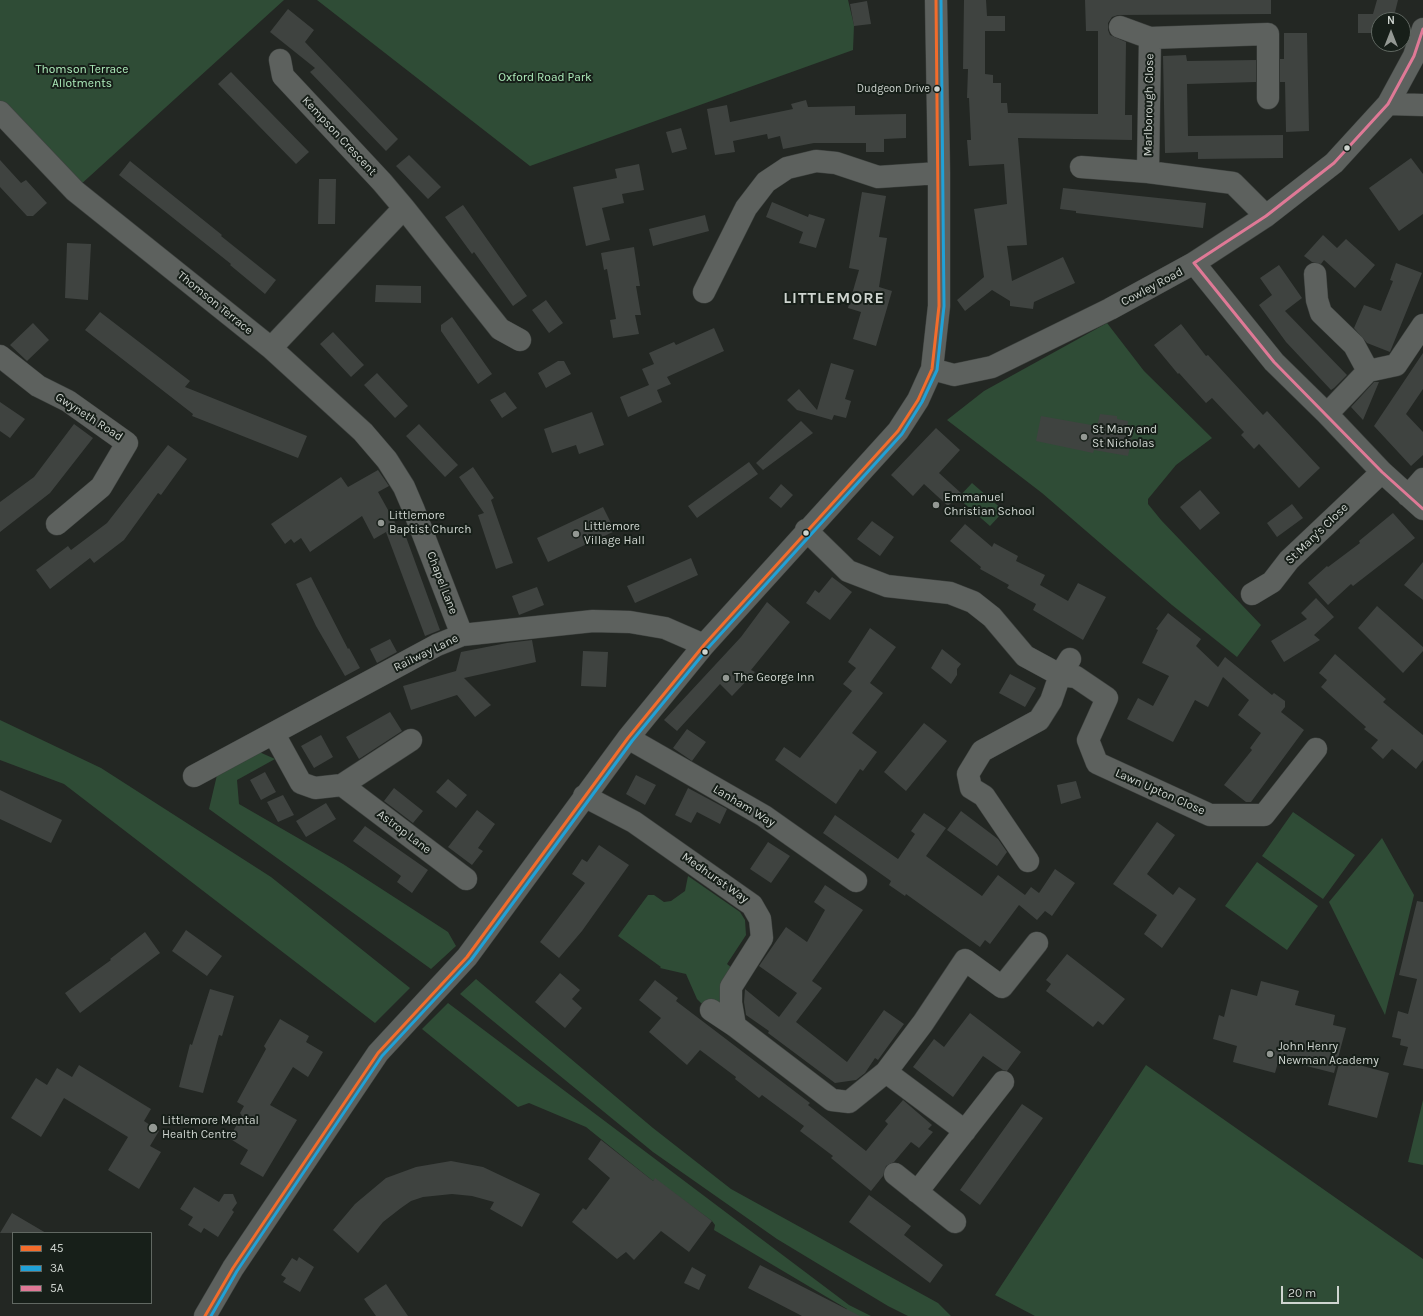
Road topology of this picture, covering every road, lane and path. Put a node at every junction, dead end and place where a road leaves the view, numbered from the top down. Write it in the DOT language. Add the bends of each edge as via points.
graph roads {
  1 [pos="936,0"];
  2 [pos="1120,27"];
  3 [pos="1423,28"];
  4 [pos="1150,38"];
  5 [pos="280,60"];
  6 [pos="1268,98"];
  7 [pos="1388,104"];
  8 [pos="1423,105"];
  9 [pos="1,114"];
  10 [pos="1080,167"];
  11 [pos="1148,172"];
  12 [pos="940,173"];
  13 [pos="404,208"];
  14 [pos="1266,216"];
  15 [pos="1194,263"];
  16 [pos="1315,274"];
  17 [pos="704,292"];
  18 [pos="1423,325"];
  19 [pos="520,340"];
  20 [pos="271,348"];
  21 [pos="0,356"];
  22 [pos="932,369"];
  23 [pos="1368,371"];
  24 [pos="1328,414"];
  25 [pos="1382,472"];
  26 [pos="1423,479"];
  27 [pos="1416,503"];
  28 [pos="413,508"];
  29 [pos="57,524"];
  30 [pos="806,530"];
  31 [pos="1252,594"];
  32 [pos="462,635"];
  33 [pos="704,645"];
  34 [pos="1065,667"];
  35 [pos="274,734"];
  36 [pos="628,738"];
  37 [pos="410,740"];
  38 [pos="1316,749"];
  39 [pos="194,776"];
  40 [pos="342,785"];
  41 [pos="584,796"];
  42 [pos="1028,862"];
  43 [pos="466,879"];
  44 [pos="856,881"];
  45 [pos="1037,943"];
  46 [pos="711,1010"];
  47 [pos="735,1026"];
  48 [pos="886,1072"];
  49 [pos="1003,1082"];
  50 [pos="965,1131"];
  51 [pos="895,1174"];
  52 [pos="918,1192"];
  53 [pos="955,1222"];
  54 [pos="205,1316"];
  1 -- 12 [label="street"];
  2 -- 4 [label="street, Marlborough Close"];
  3 -- 7 [label="street, Cowley Road" via="1414,56"];
  4 -- 6 [label="street, Marlborough Close" via="1268,34"];
  4 -- 11 [label="street, Marlborough Close"];
  5 -- 13 [label="street, Kempson Crescent" via="283,76"];
  7 -- 8 [label="street"];
  7 -- 14 [label="street, Cowley Road" via="1334,163"];
  9 -- 20 [label="street, Thomson Terrace" via="75,191"];
  10 -- 11 [label="street, Marlborough Close"];
  11 -- 14 [label="street, Marlborough Close" via="1232,183"];
  12 -- 17 [label="street" via="878,177 836,163 816,161 787,168 766,182 746,208"];
  12 -- 22 [label="street" via="940,306"];
  13 -- 19 [label="street, Kempson Crescent" via="500,329"];
  13 -- 20 [label="street"];
  14 -- 15 [label="street, Cowley Road"];
  15 -- 22 [label="street, Cowley Road" via="1110,309 992,367 954,375"];
  15 -- 24 [label="street" via="1274,362"];
  16 -- 23 [label="street" via="1321,313 1354,345"];
  18 -- 23 [label="street" via="1396,365"];
  20 -- 28 [label="street, Thomson Terrace" via="363,432 387,460 404,487"];
  21 -- 29 [label="street, Gwyneth Road" via="38,386 68,401 127,443 101,487"];
  22 -- 30 [label="street" via="918,400 898,431"];
  23 -- 24 [label="street"];
  24 -- 25 [label="street"];
  25 -- 27 [label="street"];
  25 -- 31 [label="street, St Mary's Close" via="1289,560 1272,582"];
  26 -- 27 [label="street"];
  28 -- 32 [label="street, Chapel Lane"];
  30 -- 33 [label="street"];
  30 -- 34 [label="street" via="848,571 887,586 950,592 973,602 992,617 1025,656"];
  32 -- 33 [label="street, Railway Lane" via="593,621 630,622 665,628"];
  32 -- 35 [label="street, Railway Lane" via="437,645"];
  33 -- 36 [label="street"];
  34 -- 38 [label="street, Lawn Upton Close" via="1107,698 1088,740 1097,763 1210,815 1264,815"];
  34 -- 42 [label="street" via="1051,701 1039,720 982,752 968,774 971,788 984,796"];
  35 -- 39 [label="street, Railway Lane"];
  35 -- 40 [label="street" via="301,783 315,788"];
  36 -- 41 [label="street"];
  36 -- 44 [label="street, Lanham Way" via="764,816"];
  37 -- 40 [label="street"];
  40 -- 43 [label="street, Astrop Lane"];
  41 -- 47 [label="street, Medhurst Way" via="634,822 752,905 760,919 762,938 731,987"];
  41 -- 54 [label="street" via="467,957 378,1053 233,1268"];
  45 -- 48 [label="street" via="1002,987 964,960 923,1023"];
  46 -- 47 [label="street"];
  47 -- 48 [label="street" via="832,1100 849,1102"];
  48 -- 50 [label="street"];
  49 -- 50 [label="street"];
  50 -- 52 [label="street"];
  51 -- 52 [label="street"];
  52 -- 53 [label="street"];
}
